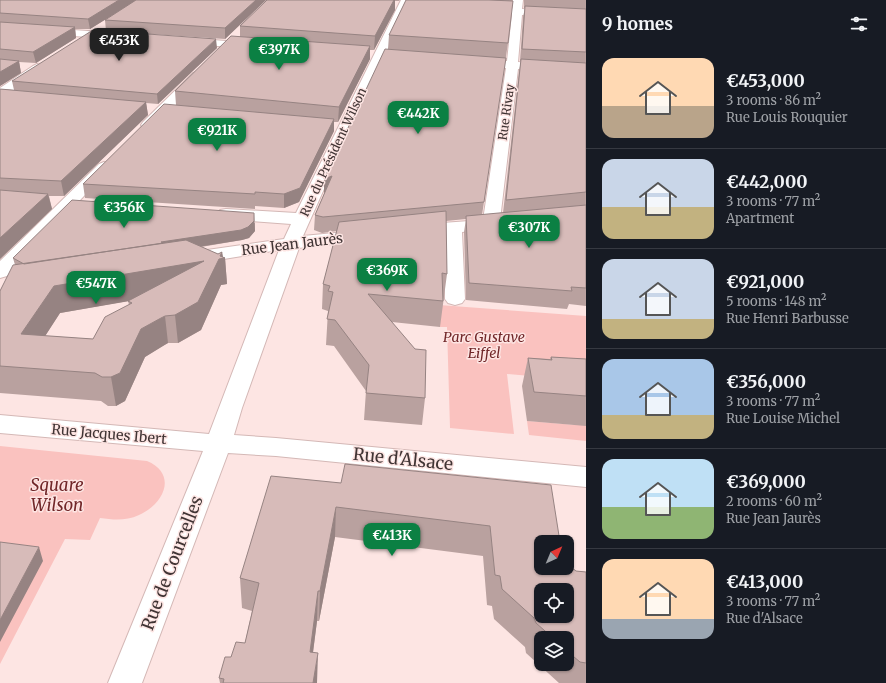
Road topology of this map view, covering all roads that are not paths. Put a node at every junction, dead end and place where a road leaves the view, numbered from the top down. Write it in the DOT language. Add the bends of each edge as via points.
graph roads {
  1 [pos="518,0"];
  2 [pos="404,5"];
  3 [pos="472,10"];
  4 [pos="517,12"];
  5 [pos="586,15"];
  6 [pos="107,24"];
  7 [pos="0,28"];
  8 [pos="241,32"];
  9 [pos="90,34"];
  10 [pos="129,37"];
  11 [pos="175,40"];
  12 [pos="228,44"];
  13 [pos="73,45"];
  14 [pos="260,47"];
  15 [pos="49,61"];
  16 [pos="462,61"];
  17 [pos="512,65"];
  18 [pos="14,67"];
  19 [pos="36,69"];
  20 [pos="586,70"];
  21 [pos="0,95"];
  22 [pos="20,98"];
  23 [pos="145,108"];
  24 [pos="163,110"];
  25 [pos="180,111"];
  26 [pos="136,137"];
  27 [pos="114,158"];
  28 [pos="49,202"];
  29 [pos="68,203"];
  30 [pos="87,204"];
  31 [pos="206,212"];
  32 [pos="302,218"];
  33 [pos="514,222"];
  34 [pos="491,224"];
  35 [pos="453,227"];
  36 [pos="291,243"];
  37 [pos="176,261"];
  38 [pos="4,281"];
  39 [pos="455,299"];
  40 [pos="0,424"];
  41 [pos="219,442"];
  42 [pos="586,477"];
  43 [pos="125,683"];
  1 -- 4 [label="street, Rue Rivay"];
  2 -- 32 [label="street, Rue du Président Wilson"];
  3 -- 4 [label="street"];
  4 -- 5 [label="street"];
  4 -- 17 [label="street, Rue Rivay"];
  6 -- 9 [label="street"];
  7 -- 9 [label="street"];
  8 -- 12 [label="street"];
  9 -- 10 [label="street"];
  9 -- 13 [label="street"];
  11 -- 12 [label="street"];
  12 -- 14 [label="street"];
  12 -- 24 [label="street"];
  15 -- 19 [label="street"];
  16 -- 17 [label="street"];
  17 -- 20 [label="street"];
  17 -- 34 [label="street, Rue Rivay"];
  18 -- 19 [label="street"];
  19 -- 21 [label="street"];
  21 -- 22 [label="street"];
  23 -- 24 [label="street"];
  24 -- 25 [label="street"];
  24 -- 26 [label="street"];
  27 -- 29 [label="street"];
  28 -- 29 [label="street"];
  29 -- 30 [label="street"];
  29 -- 38 [label="street"];
  31 -- 32 [label="street"];
  32 -- 36 [label="street, Rue du Président Wilson"];
  33 -- 34 [label="street, Rue Jean Jaurès"];
  34 -- 35 [label="street, Rue Jean Jaurès"];
  35 -- 36 [label="street, Rue Jean Jaurès"];
  35 -- 39 [label="street"];
  36 -- 37 [label="street, Rue Jean Jaurès"];
  36 -- 41 [label="street, Rue du Président Wilson"];
  40 -- 41 [label="street, Rue Jacques Ibert" via="165,440"];
  41 -- 42 [label="street, Rue d'Alsace"];
  41 -- 43 [label="street, Rue de Courcelles"];
}
